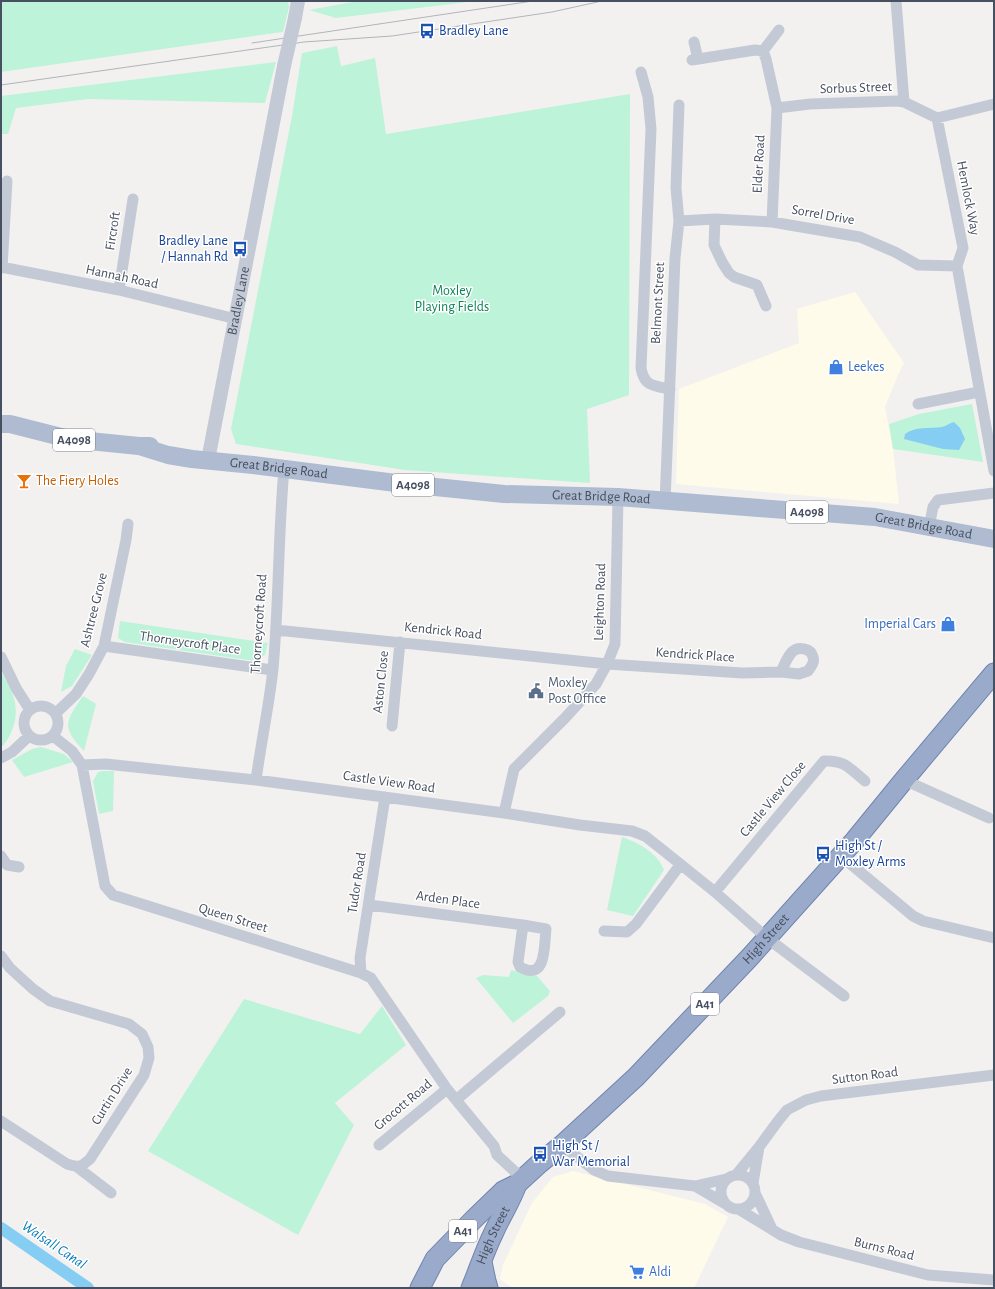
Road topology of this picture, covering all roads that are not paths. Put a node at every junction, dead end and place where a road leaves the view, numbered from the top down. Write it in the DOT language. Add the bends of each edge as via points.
graph roads {
  1 [pos="298,1"];
  2 [pos="896,1"];
  3 [pos="779,30"];
  4 [pos="694,42"];
  5 [pos="763,51"];
  6 [pos="641,72"];
  7 [pos="904,102"];
  8 [pos="994,104"];
  9 [pos="679,105"];
  10 [pos="777,108"];
  11 [pos="937,118"];
  12 [pos="7,181"];
  13 [pos="133,199"];
  14 [pos="714,219"];
  15 [pos="679,221"];
  16 [pos="772,222"];
  17 [pos="957,266"];
  18 [pos="1,267"];
  19 [pos="118,290"];
  20 [pos="766,306"];
  21 [pos="236,319"];
  22 [pos="670,389"];
  23 [pos="979,392"];
  24 [pos="918,404"];
  25 [pos="4,423"];
  26 [pos="208,460"];
  27 [pos="284,469"];
  28 [pos="994,471"];
  29 [pos="994,493"];
  30 [pos="618,498"];
  31 [pos="665,502"];
  32 [pos="128,524"];
  33 [pos="929,527"];
  34 [pos="994,539"];
  35 [pos="276,630"];
  36 [pos="400,642"];
  37 [pos="104,646"];
  38 [pos="1,657"];
  39 [pos="608,664"];
  40 [pos="272,670"];
  41 [pos="781,672"];
  42 [pos="994,673"];
  43 [pos="30,710"];
  44 [pos="56,713"];
  45 [pos="392,726"];
  46 [pos="29,736"];
  47 [pos="53,736"];
  48 [pos="1,758"];
  49 [pos="82,765"];
  50 [pos="256,780"];
  51 [pos="904,780"];
  52 [pos="866,781"];
  53 [pos="385,797"];
  54 [pos="504,813"];
  55 [pos="989,818"];
  56 [pos="841,856"];
  57 [pos="3,864"];
  58 [pos="680,865"];
  59 [pos="19,867"];
  60 [pos="715,892"];
  61 [pos="369,905"];
  62 [pos="523,925"];
  63 [pos="604,931"];
  64 [pos="767,938"];
  65 [pos="994,938"];
  66 [pos="1,956"];
  67 [pos="361,973"];
  68 [pos="844,996"];
  69 [pos="560,1012"];
  70 [pos="994,1074"];
  71 [pos="447,1089"];
  72 [pos="456,1100"];
  73 [pos="1,1121"];
  74 [pos="379,1145"];
  75 [pos="562,1146"];
  76 [pos="759,1147"];
  77 [pos="77,1167"];
  78 [pos="731,1177"];
  79 [pos="520,1182"];
  80 [pos="753,1183"];
  81 [pos="695,1186"];
  82 [pos="112,1193"];
  83 [pos="756,1195"];
  84 [pos="724,1203"];
  85 [pos="740,1210"];
  86 [pos="772,1229"];
  87 [pos="456,1238"];
  88 [pos="483,1256"];
  89 [pos="994,1280"];
  90 [pos="420,1288"];
  91 [pos="471,1288"];
  92 [pos="488,1288"];
  1 -- 21 [label="street, Bradley Lane, bridge"];
  2 -- 7 [label="street"];
  3 -- 5 [label="street"];
  4 -- 5 [label="street" via="695,59"];
  5 -- 10 [label="street, Elder Road"];
  6 -- 22 [label="street" via="648,97 651,129 641,368 642,376 647,382"];
  7 -- 10 [label="street, Sorbus Street" via="810,104"];
  7 -- 11 [label="street, Sorbus Street"];
  8 -- 11 [label="street"];
  9 -- 15 [label="street, Belmont Street" via="676,188"];
  10 -- 16 [label="street, Elder Road"];
  11 -- 17 [label="street, Hemlock Way" via="963,248"];
  12 -- 18 [label="street"];
  13 -- 19 [label="street, Fircroft"];
  14 -- 15 [label="street, Sorrel Drive"];
  14 -- 16 [label="street, Sorrel Drive"];
  14 -- 20 [label="street" via="714,245 722,262 734,277 758,285"];
  15 -- 22 [label="street, Belmont Street" via="675,258"];
  16 -- 17 [label="street, Sorrel Drive" via="860,237 918,265"];
  17 -- 23 [label="street, Hemlock Way"];
  18 -- 19 [label="street, Hannah Road"];
  19 -- 21 [label="street, Hannah Road"];
  21 -- 26 [label="street, Bradley Lane"];
  22 -- 31 [label="street, Belmont Street"];
  23 -- 24 [label="street"];
  23 -- 28 [label="street, Hemlock Way"];
  25 -- 26 [label="main road, Great Bridge Road / A4098" via="69,439 139,446 168,455"];
  26 -- 27 [label="main road, Great Bridge Road / A4098"];
  27 -- 30 [label="main road, Great Bridge Road / A4098" via="504,494"];
  27 -- 35 [label="street, Thorneycroft Road"];
  29 -- 33 [label="street" via="938,500 933,507"];
  30 -- 31 [label="main road, Great Bridge Road / A4098"];
  30 -- 39 [label="street, Leighton Road" via="615,644"];
  31 -- 33 [label="main road, Great Bridge Road / A4098" via="875,517"];
  32 -- 37 [label="street, Ashtree Grove"];
  33 -- 34 [label="main road, Great Bridge Road / A4098"];
  35 -- 36 [label="street, Kendrick Road"];
  35 -- 40 [label="street, Thorneycroft Road"];
  36 -- 39 [label="street, Kendrick Road"];
  36 -- 45 [label="street, Aston Close"];
  37 -- 40 [label="street, Thorneycroft Place"];
  37 -- 44 [label="street, Ashtree Grove" via="76,694"];
  38 -- 43 [label="street"];
  39 -- 41 [label="street, Kendrick Place" via="742,673"];
  39 -- 54 [label="street, Leighton Road" via="596,684 514,769"];
  40 -- 50 [label="street, Thorneycroft Road"];
  42 -- 51 [label="highway, High Street / A41"];
  43 -- 44 [label="street" via="46,706"];
  43 -- 46 [label="street" via="24,721"];
  44 -- 47 [label="street" via="59,724"];
  46 -- 47 [label="street" via="42,741"];
  46 -- 48 [label="street" via="12,752"];
  47 -- 49 [label="street, Queen Street" via="72,751"];
  49 -- 50 [label="street, Castle View Road" via="106,764"];
  49 -- 67 [label="street, Queen Street" via="105,886 113,895"];
  50 -- 53 [label="street, Castle View Road"];
  51 -- 55 [label="street"];
  51 -- 56 [label="highway, High Street / A41"];
  52 -- 60 [label="street, Castle View Close" via="842,762 824,761"];
  53 -- 54 [label="street, Castle View Road"];
  53 -- 61 [label="street, Tudor Road"];
  54 -- 58 [label="street, Castle View Road" via="632,831 645,836"];
  56 -- 64 [label="highway, High Street / A41"];
  56 -- 65 [label="street" via="923,921"];
  57 -- 59 [label="street"];
  58 -- 60 [label="street, Castle View Road"];
  58 -- 63 [label="street" via="636,924 627,932"];
  60 -- 64 [label="street, Castle View Road"];
  61 -- 62 [label="street, Arden Place"];
  61 -- 67 [label="street, Tudor Road" via="360,958"];
  64 -- 68 [label="street, Castle View Road"];
  64 -- 75 [label="highway, High Street / A41" via="636,1077"];
  66 -- 77 [label="street, Curtin Drive" via="10,968 50,1001 129,1024 142,1034 148,1048 149,1058 144,1075 90,1159"];
  67 -- 71 [label="street, Queen Street" via="371,978 378,986"];
  69 -- 72 [label="street"];
  70 -- 76 [label="street, Sutton Road" via="806,1100 787,1110"];
  71 -- 72 [label="street, Queen Street"];
  71 -- 74 [label="street, Grocott Road"];
  72 -- 79 [label="street, Queen Street"];
  73 -- 77 [label="street" via="67,1164"];
  75 -- 79 [label="highway, High Street / A41" via="540,1162"];
  75 -- 81 [label="street" via="594,1170 608,1176"];
  76 -- 78 [label="street, Sutton Road"];
  76 -- 80 [label="street, Sutton Road"];
  77 -- 82 [label="street"];
  78 -- 80 [label="street" via="742,1175"];
  78 -- 81 [label="street"];
  78 -- 84 [label="street" via="722,1184 721,1197"];
  79 -- 87 [label="highway, High Street / A41" via="503,1191"];
  79 -- 88 [label="highway, High Street / A41"];
  80 -- 83 [label="street"];
  81 -- 84 [label="street"];
  83 -- 85 [label="street" via="750,1205"];
  83 -- 86 [label="street"];
  84 -- 85 [label="street"];
  85 -- 86 [label="street, Burns Road"];
  86 -- 89 [label="street, Burns Road" via="799,1242 928,1275"];
  87 -- 88 [label="highway" via="470,1237 478,1242"];
  87 -- 90 [label="highway, High Street / A41" via="435,1259"];
  88 -- 91 [label="highway, High Street / A41"];
  88 -- 92 [label="highway"];
}
